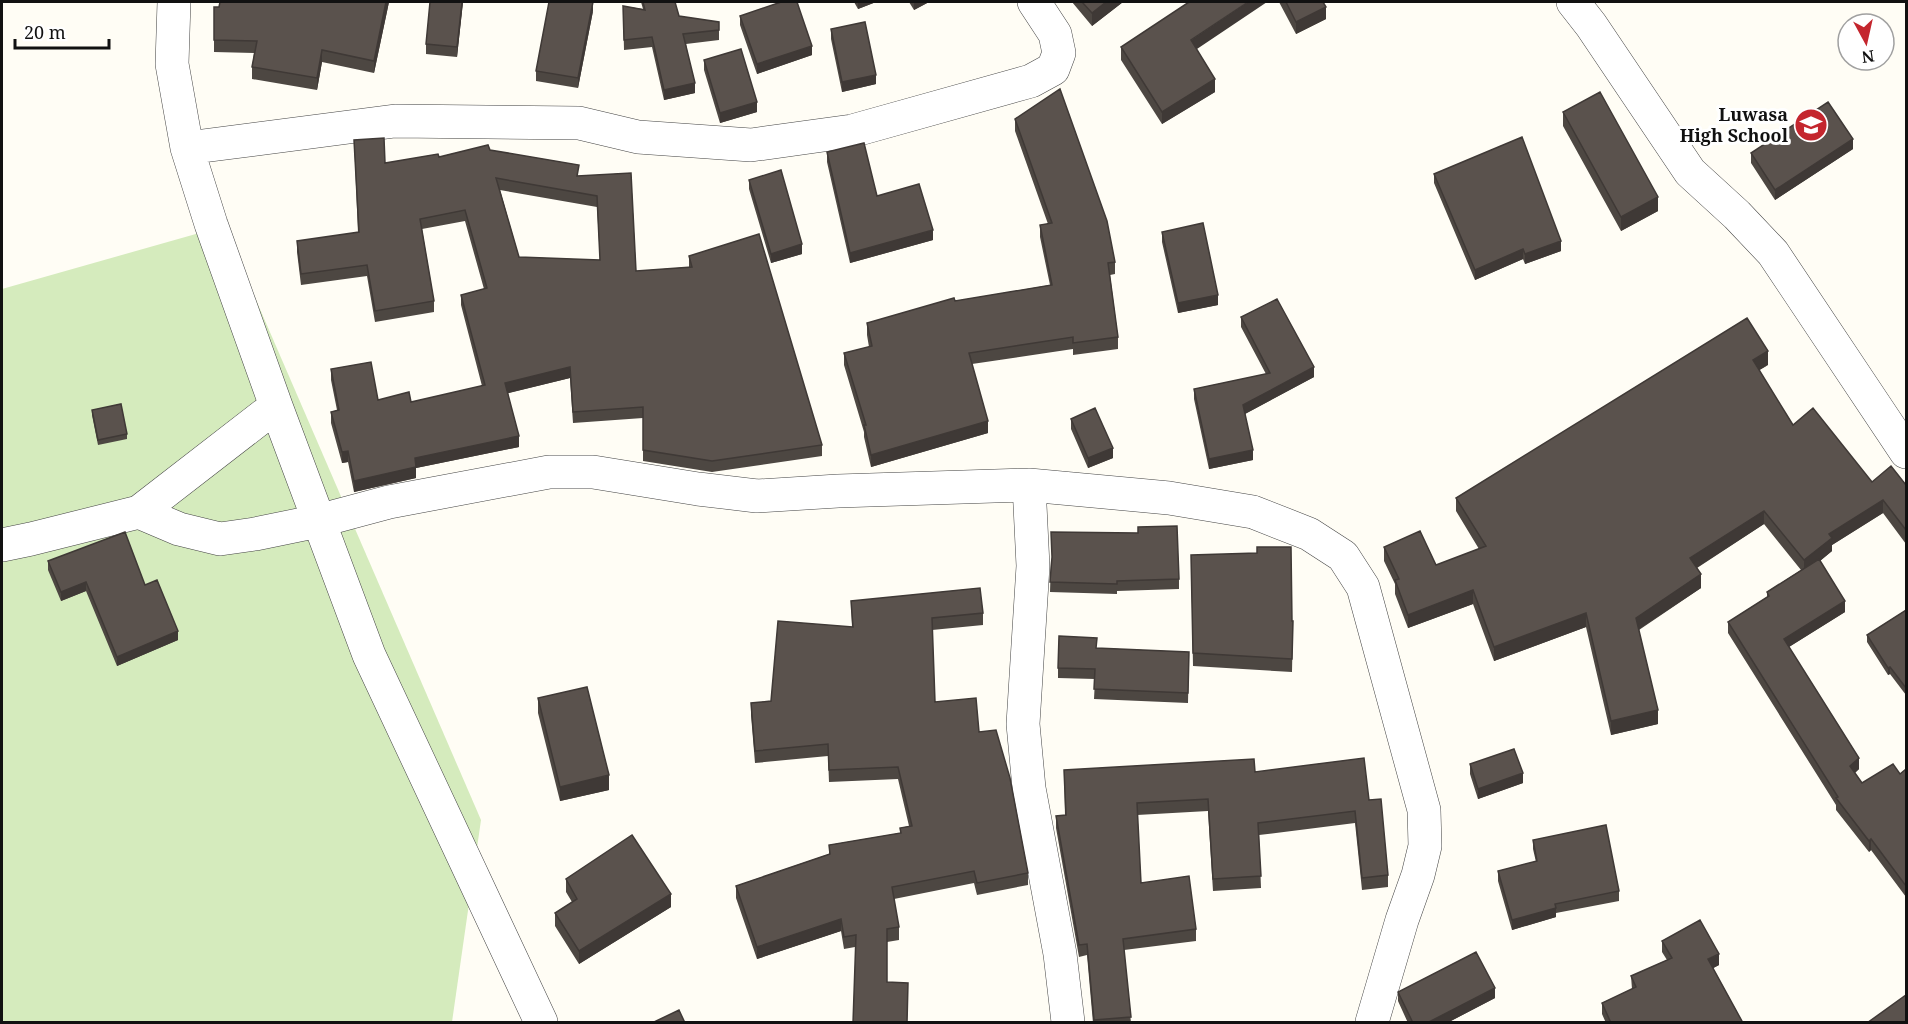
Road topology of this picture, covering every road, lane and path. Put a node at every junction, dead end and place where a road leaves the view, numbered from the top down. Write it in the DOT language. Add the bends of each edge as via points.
graph roads {
  1 [pos="174,2"];
  2 [pos="1034,2"];
  3 [pos="1573,2"];
  4 [pos="187,148"];
  5 [pos="276,406"];
  6 [pos="1906,452"];
  7 [pos="1029,485"];
  8 [pos="139,512"];
  9 [pos="318,521"];
  10 [pos="2,545"];
  11 [pos="541,1023"];
  12 [pos="1068,1023"];
  13 [pos="1372,1023"];
  1 -- 4 [label="street" via="172,64"];
  2 -- 4 [label="street" via="1055,34 1059,54 1053,69 1031,81 852,131 751,145 638,137 579,123 395,122"];
  3 -- 6 [label="street" via="1690,172 1773,253"];
  4 -- 5 [label="street"];
  5 -- 8 [label="street"];
  5 -- 9 [label="street"];
  7 -- 9 [label="street" via="757,496 593,472 549,472 389,502"];
  7 -- 12 [label="street" via="1033,566 1023,724 1029,788 1060,954"];
  7 -- 13 [label="street" via="1169,498 1253,512 1309,534 1343,556 1363,587 1424,810 1425,846"];
  8 -- 9 [label="street" via="179,529 220,539"];
  8 -- 10 [label="street"];
  9 -- 11 [label="street" via="369,655"];
}
